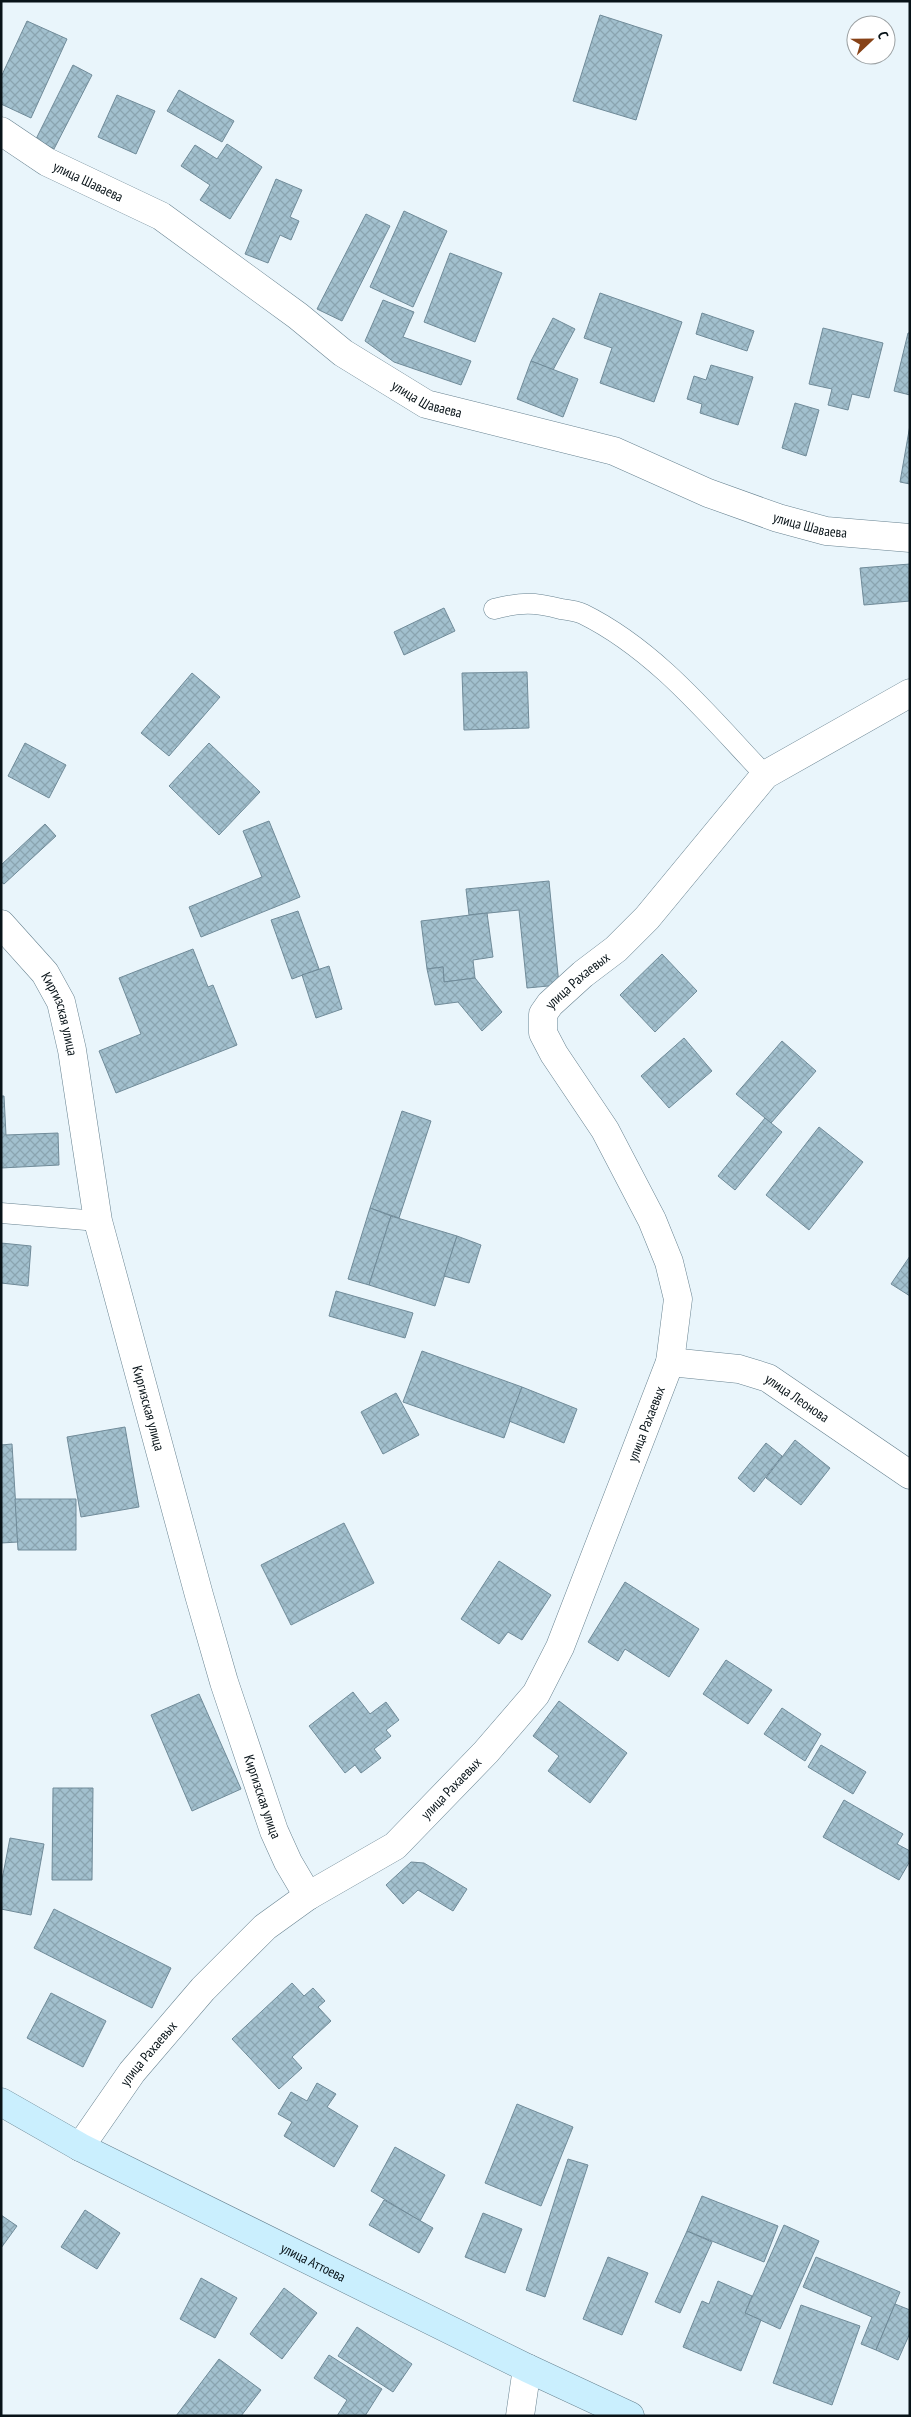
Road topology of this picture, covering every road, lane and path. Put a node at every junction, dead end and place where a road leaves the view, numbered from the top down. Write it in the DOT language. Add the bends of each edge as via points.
graph roads {
  1 [pos="1,131"];
  2 [pos="910,538"];
  3 [pos="494,609"];
  4 [pos="910,693"];
  5 [pos="764,775"];
  6 [pos="1,924"];
  7 [pos="1,1213"];
  8 [pos="98,1220"];
  9 [pos="670,1362"];
  10 [pos="910,1475"];
  11 [pos="308,1896"];
  12 [pos="1,2102"];
  13 [pos="80,2147"];
  14 [pos="527,2368"];
  15 [pos="520,2416"];
  16 [pos="630,2416"];
  1 -- 2 [label="street, улица Шаваева" via="47,162 161,216 344,353 426,404 614,451 708,493 778,518 826,531"];
  3 -- 5 [label="lane" via="519,603 539,603 582,614 633,644 706,712"];
  4 -- 5 [label="street, улица Рахаевых"];
  5 -- 9 [label="street, улица Рахаевых" via="647,918 616,949 550,1004 543,1014 543,1033 605,1130 652,1220 669,1262 678,1299"];
  6 -- 8 [label="street, Киргизская улица" via="45,973 61,1002 72,1050"];
  7 -- 8 [label="lane"];
  8 -- 11 [label="street, Киргизская улица" via="224,1682 274,1831"];
  9 -- 10 [label="street, улица Леонова" via="739,1369 768,1378"];
  9 -- 11 [label="street, улица Рахаевых" via="560,1647 536,1694 486,1752 394,1846"];
  11 -- 13 [label="street, улица Рахаевых" via="265,1927 203,1989 132,2072"];
  12 -- 13 [label="street, улица Аттоева"];
  13 -- 14 [label="street, улица Аттоева"];
  14 -- 15 [label="street"];
  14 -- 16 [label="street, улица Аттоева"];
}
